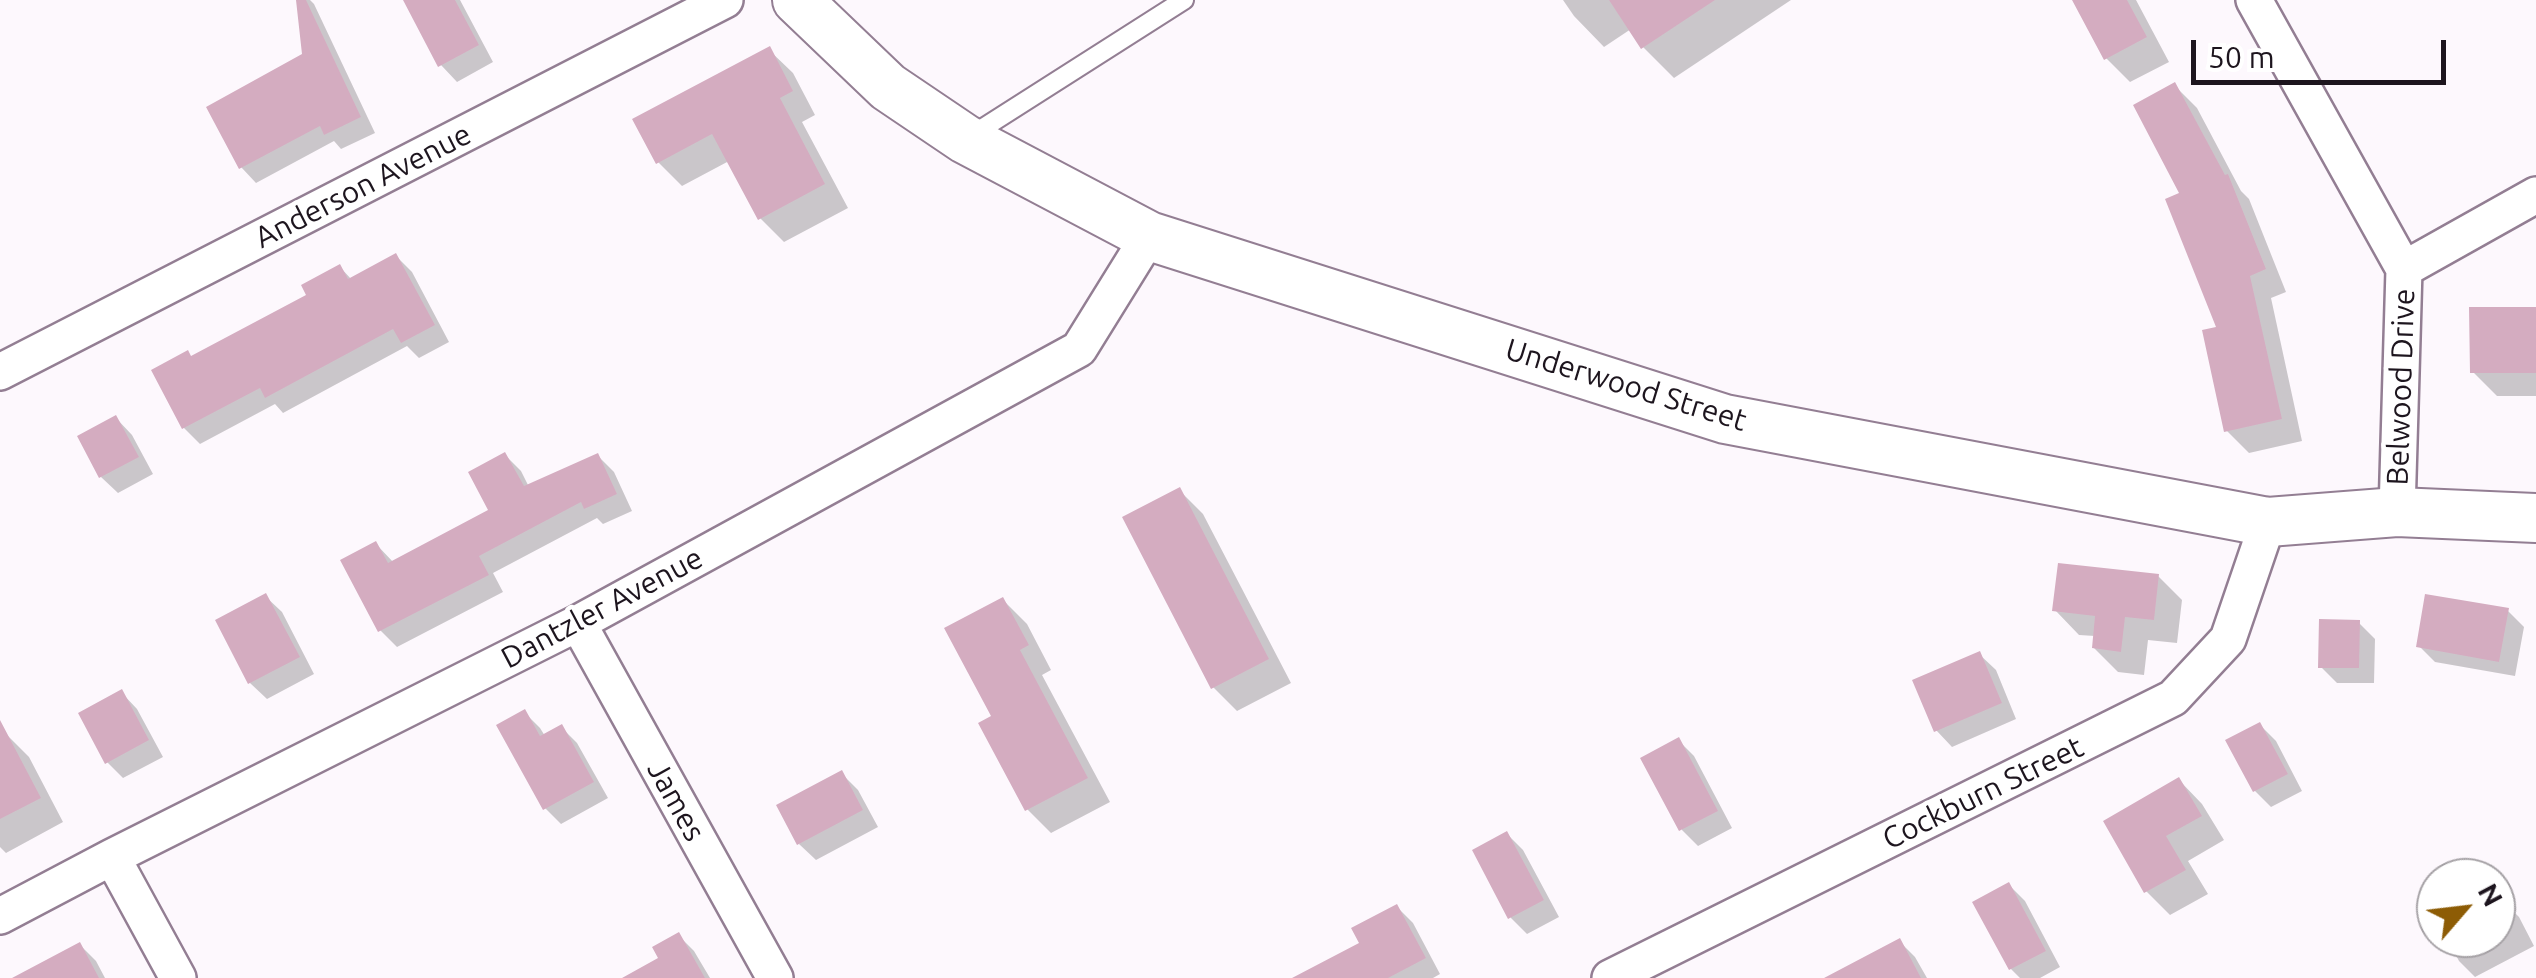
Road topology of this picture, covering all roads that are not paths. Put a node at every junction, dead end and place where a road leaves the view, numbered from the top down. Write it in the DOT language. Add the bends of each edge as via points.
graph roads {
  1 [pos="725,0"];
  2 [pos="798,0"];
  3 [pos="1184,0"];
  4 [pos="2254,0"];
  5 [pos="964,139"];
  6 [pos="2536,195"];
  7 [pos="1149,236"];
  8 [pos="2404,269"];
  9 [pos="0,372"];
  10 [pos="2397,512"];
  11 [pos="2536,518"];
  12 [pos="2268,522"];
  13 [pos="578,624"];
  14 [pos="112,857"];
  15 [pos="0,916"];
  16 [pos="178,978"];
  17 [pos="775,978"];
  18 [pos="1610,978"];
  1 -- 9 [label="street, Anderson Avenue"];
  2 -- 5 [label="street, Underwood Street" via="888,87"];
  3 -- 5 [label="lane"];
  4 -- 8 [label="street, Belwood Drive"];
  5 -- 7 [label="street, Underwood Street"];
  6 -- 8 [label="street"];
  7 -- 12 [label="street, Underwood Street" via="1725,420"];
  7 -- 13 [label="street, Dantzler Avenue" via="1079,349"];
  8 -- 10 [label="street, Belwood Drive"];
  10 -- 11 [label="street, Underwood Street"];
  10 -- 12 [label="street, Underwood Street"];
  12 -- 18 [label="street, Cockburn Street" via="2228,638 2173,698"];
  13 -- 14 [label="street, Dantzler Avenue"];
  13 -- 17 [label="street, James"];
  14 -- 15 [label="street, Dantzler Avenue"];
  14 -- 16 [label="street"];
}
